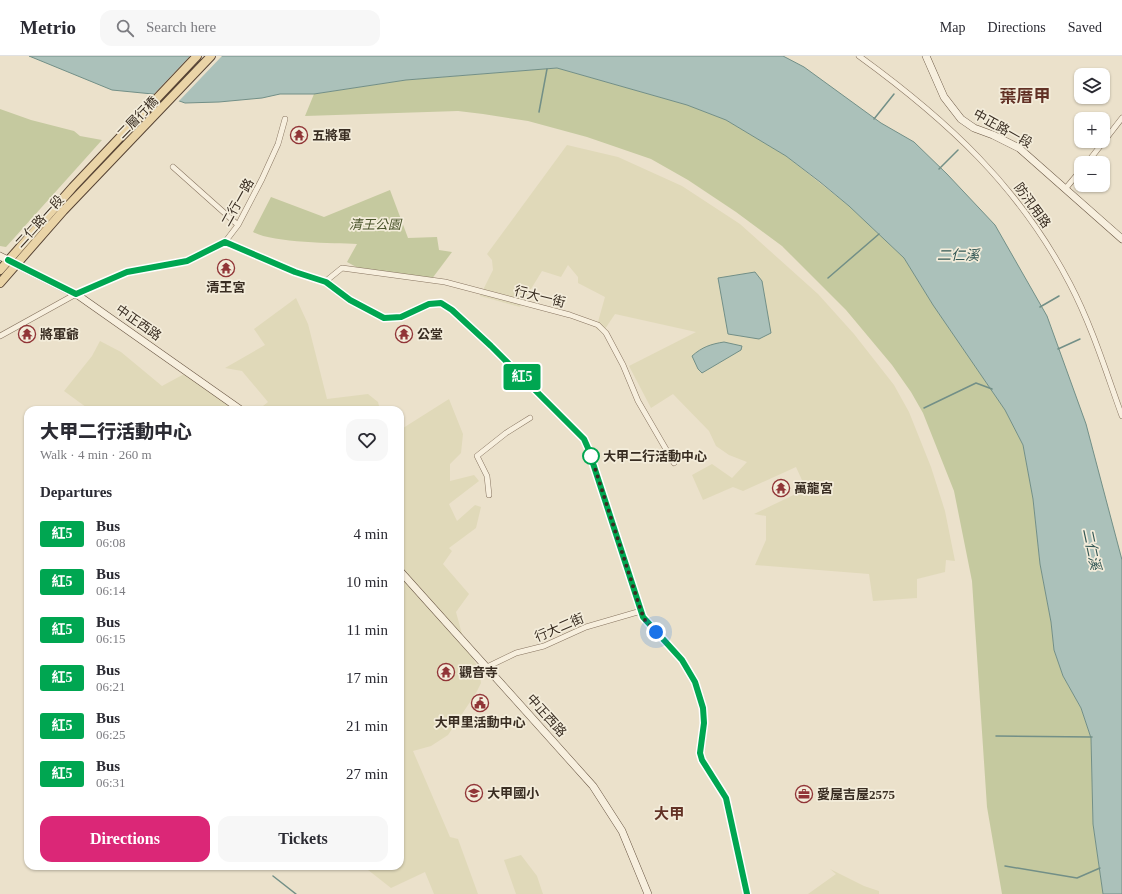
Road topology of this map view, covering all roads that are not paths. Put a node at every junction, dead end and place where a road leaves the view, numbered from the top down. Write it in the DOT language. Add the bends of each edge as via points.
graph roads {
  1 [pos="197,56"];
  2 [pos="211,56"];
  3 [pos="859,56"];
  4 [pos="926,56"];
  5 [pos="1122,118"];
  6 [pos="285,119"];
  7 [pos="1092,156"];
  8 [pos="174,167"];
  9 [pos="1074,178"];
  10 [pos="73,187"];
  11 [pos="1066,188"];
  12 [pos="80,193"];
  13 [pos="238,225"];
  14 [pos="1122,239"];
  15 [pos="225,242"];
  16 [pos="4,258"];
  17 [pos="16,264"];
  18 [pos="0,270"];
  19 [pos="326,282"];
  20 [pos="0,283"];
  21 [pos="76,294"];
  22 [pos="0,336"];
  23 [pos="235,406"];
  24 [pos="1122,416"];
  25 [pos="530,418"];
  26 [pos="674,462"];
  27 [pos="489,495"];
  28 [pos="404,575"];
  29 [pos="641,611"];
  30 [pos="487,667"];
  31 [pos="648,894"];
  32 [pos="747,894"];
  1 -- 10 [label="main road, 二層行橋"];
  2 -- 12 [label="main road, 二層行橋"];
  3 -- 24 [label="street, 防汛用路" via="937,118 991,169 1016,198 1070,283 1086,316"];
  4 -- 11 [label="street, 中正路一段" via="944,97 961,119 974,128 1019,148"];
  5 -- 7 [label="street"];
  6 -- 13 [label="street, 二行一路" via="278,144"];
  8 -- 13 [label="street"];
  9 -- 11 [label="street"];
  10 -- 16 [label="main road, 二仁路一段"];
  11 -- 14 [label="street, 中正路一段"];
  12 -- 17 [label="main road, 二仁路一段"];
  13 -- 15 [label="street, 二行一路"];
  15 -- 19 [label="street" via="295,272"];
  15 -- 21 [label="street, 二行一路" via="187,261 127,272"];
  16 -- 17 [label="street"];
  16 -- 18 [label="main road, 二仁路一段"];
  17 -- 20 [label="main road, 二仁路一段"];
  17 -- 21 [label="street, 中正西路"];
  19 -- 26 [label="street, 行大一街" via="342,268 423,278 570,315 598,325 606,333 623,364 638,401"];
  19 -- 29 [label="street" via="350,300 384,318 401,317 429,304 441,303 491,346 584,439"];
  21 -- 22 [label="street, 二行一路"];
  21 -- 23 [label="street, 中正西路"];
  25 -- 27 [label="street" via="477,456 488,476"];
  28 -- 30 [label="street, 中正西路"];
  29 -- 30 [label="street, 行大二街" via="586,627 544,646 516,653"];
  29 -- 32 [label="street" via="648,623 682,660 695,682 703,708 700,753 726,798"];
  30 -- 31 [label="street, 中正西路" via="601,795 627,842"];
}
